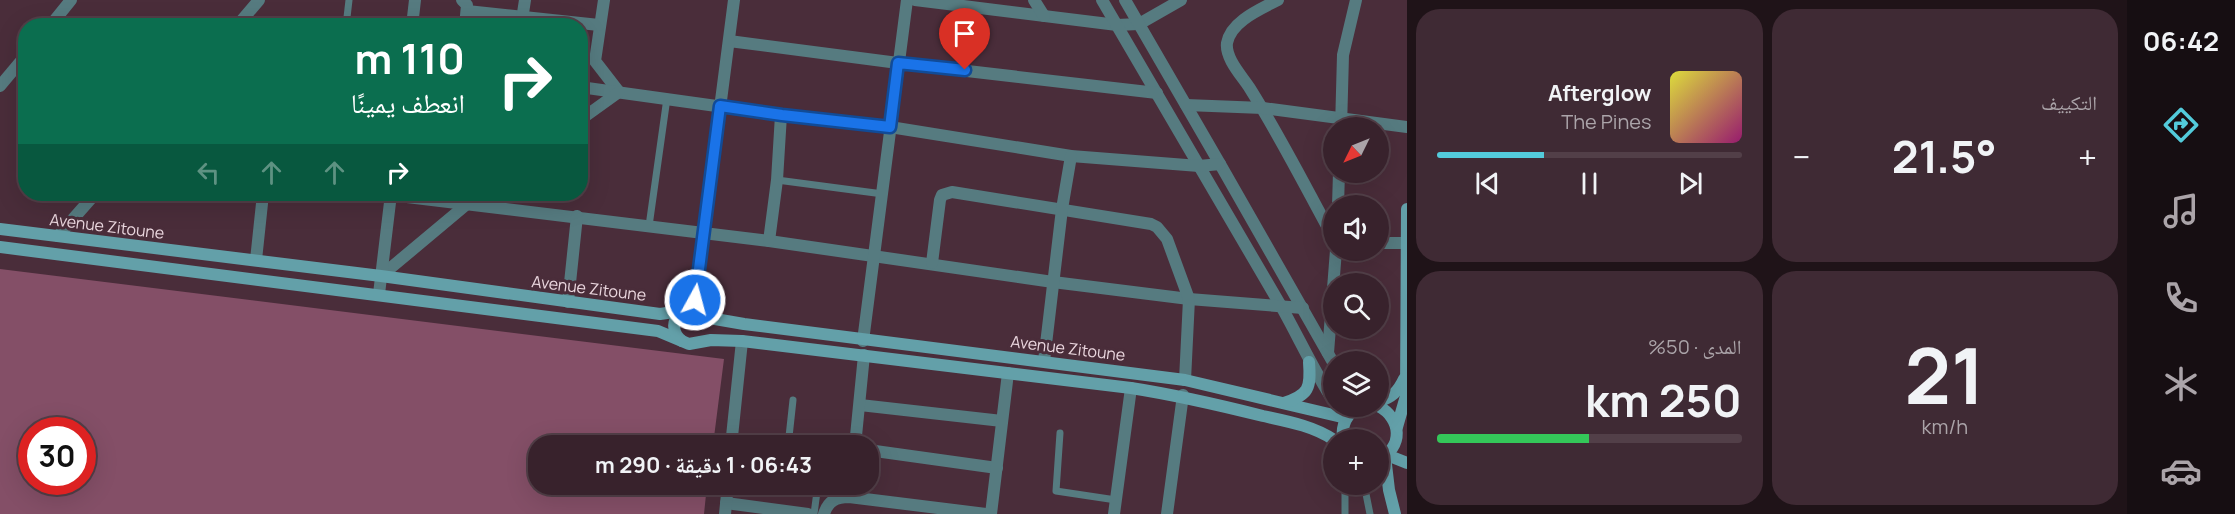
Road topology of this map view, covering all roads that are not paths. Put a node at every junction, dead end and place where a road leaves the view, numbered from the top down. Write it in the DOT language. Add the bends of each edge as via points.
graph roads {
  1 [pos="71,0"];
  2 [pos="259,0"];
  3 [pos="349,0"];
  4 [pos="415,0"];
  5 [pos="525,0"];
  6 [pos="604,0"];
  7 [pos="734,0"];
  8 [pos="907,0"];
  9 [pos="915,0"];
  10 [pos="1034,0"];
  11 [pos="1102,0"];
  12 [pos="1125,0"];
  13 [pos="1181,0"];
  14 [pos="1356,0"];
  15 [pos="1275,1"];
  16 [pos="970,4"];
  17 [pos="464,6"];
  18 [pos="1044,16"];
  19 [pos="56,18"];
  20 [pos="244,18"];
  21 [pos="346,18"];
  22 [pos="413,18"];
  23 [pos="510,18"];
  24 [pos="522,18"];
  25 [pos="588,24"];
  26 [pos="1139,24"];
  27 [pos="600,25"];
  28 [pos="1116,25"];
  29 [pos="729,41"];
  30 [pos="898,63"];
  31 [pos="18,65"];
  32 [pos="0,86"];
  33 [pos="588,88"];
  34 [pos="619,92"];
  35 [pos="1157,93"];
  36 [pos="667,98"];
  37 [pos="1186,105"];
  38 [pos="720,106"];
  39 [pos="1263,108"];
  40 [pos="588,114"];
  41 [pos="782,115"];
  42 [pos="1341,117"];
  43 [pos="1323,120"];
  44 [pos="1389,126"];
  45 [pos="890,127"];
  46 [pos="1407,127"];
  47 [pos="1071,156"];
  48 [pos="1220,164"];
  49 [pos="1199,166"];
  50 [pos="777,180"];
  51 [pos="883,194"];
  52 [pos="89,201"];
  53 [pos="262,201"];
  54 [pos="387,201"];
  55 [pos="462,201"];
  56 [pos="477,201"];
  57 [pos="1062,209"];
  58 [pos="1407,209"];
  59 [pos="577,216"];
  60 [pos="1323,219"];
  61 [pos="649,226"];
  62 [pos="0,229"];
  63 [pos="704,233"];
  64 [pos="58,236"];
  65 [pos="769,241"];
  66 [pos="1389,243"];
  67 [pos="1406,243"];
  68 [pos="0,247"];
  69 [pos="876,255"];
  70 [pos="256,260"];
  71 [pos="1335,261"];
  72 [pos="932,263"];
  73 [pos="381,276"];
  74 [pos="1053,282"];
  75 [pos="379,294"];
  76 [pos="1189,299"];
  77 [pos="568,302"];
  78 [pos="1281,306"];
  79 [pos="1303,308"];
  80 [pos="693,311"];
  81 [pos="742,341"];
  82 [pos="863,341"];
  83 [pos="683,342"];
  84 [pos="700,342"];
  85 [pos="1327,351"];
  86 [pos="1331,351"];
  87 [pos="864,355"];
  88 [pos="1044,361"];
  89 [pos="1309,362"];
  90 [pos="1008,373"];
  91 [pos="1405,375"];
  92 [pos="1185,380"];
  93 [pos="1323,384"];
  94 [pos="1131,388"];
  95 [pos="1183,396"];
  96 [pos="1389,398"];
  97 [pos="793,400"];
  98 [pos="1282,403"];
  99 [pos="860,405"];
  100 [pos="1389,413"];
  101 [pos="1346,418"];
  102 [pos="1002,421"];
  103 [pos="1397,427"];
  104 [pos="1343,429"];
  105 [pos="1060,433"];
  106 [pos="733,435"];
  107 [pos="789,435"];
  108 [pos="856,435"];
  109 [pos="1323,435"];
  110 [pos="1407,436"];
  111 [pos="1389,451"];
  112 [pos="879,452"];
  113 [pos="1389,459"];
  114 [pos="1407,464"];
  115 [pos="997,468"];
  116 [pos="1389,490"];
  117 [pos="817,495"];
  118 [pos="842,495"];
  119 [pos="874,495"];
  120 [pos="1345,495"];
  121 [pos="1366,495"];
  122 [pos="1116,500"];
  123 [pos="725,509"];
  124 [pos="807,514"];
  125 [pos="814,514"];
  126 [pos="824,514"];
  127 [pos="986,514"];
  128 [pos="991,514"];
  129 [pos="1114,514"];
  130 [pos="1167,514"];
  131 [pos="1345,514"];
  132 [pos="1370,514"];
  133 [pos="1395,514"];
  1 -- 19 [label="street"];
  2 -- 20 [label="street"];
  3 -- 21 [label="lane"];
  4 -- 22 [label="street"];
  5 -- 24 [label="street"];
  6 -- 27 [label="street"];
  7 -- 29 [label="street"];
  8 -- 30 [label="street"];
  9 -- 16 [label="street"];
  10 -- 18 [label="street"];
  11 -- 28 [label="street"];
  12 -- 26 [label="street"];
  13 -- 26 [label="street"];
  14 -- 42 [label="street" via="1343,55"];
  15 -- 39 [label="street" via="1242,20 1227,42 1228,54"];
  16 -- 18 [label="street"];
  17 -- 23 [label="street"];
  18 -- 28 [label="street"];
  25 -- 27 [label="street"];
  26 -- 28 [label="street"];
  26 -- 37 [label="street"];
  27 -- 34 [label="street" via="595,61"];
  28 -- 35 [label="street"];
  29 -- 30 [label="street"];
  29 -- 38 [label="street"];
  30 -- 35 [label="street"];
  30 -- 45 [label="street"];
  31 -- 32 [label="street"];
  33 -- 34 [label="street"];
  34 -- 36 [label="street"];
  34 -- 40 [label="street"];
  35 -- 49 [label="street"];
  36 -- 38 [label="street"];
  36 -- 61 [label="lane"];
  37 -- 39 [label="street"];
  37 -- 48 [label="street"];
  38 -- 41 [label="street"];
  38 -- 63 [label="street"];
  39 -- 43 [label="street"];
  39 -- 60 [label="street"];
  41 -- 45 [label="street"];
  41 -- 50 [label="street"];
  44 -- 46 [label="street"];
  45 -- 47 [label="street"];
  45 -- 51 [label="street"];
  47 -- 49 [label="street"];
  47 -- 57 [label="street"];
  48 -- 49 [label="street"];
  48 -- 79 [label="street"];
  49 -- 78 [label="street"];
  50 -- 51 [label="lane"];
  50 -- 65 [label="street"];
  51 -- 69 [label="street"];
  52 -- 64 [label="street"];
  53 -- 70 [label="street"];
  54 -- 73 [label="street"];
  55 -- 73 [label="street"];
  56 -- 59 [label="street"];
  57 -- 72 [label="street" via="947,193 940,200"];
  57 -- 74 [label="street"];
  57 -- 76 [label="street" via="1157,227 1167,239"];
  58 -- 67 [label="main road"];
  59 -- 61 [label="street"];
  59 -- 77 [label="street"];
  61 -- 63 [label="street"];
  62 -- 64 [label="main road, Avenue Zitoune"];
  63 -- 65 [label="street"];
  63 -- 80 [label="street"];
  64 -- 70 [label="main road, Avenue Zitoune"];
  65 -- 69 [label="street"];
  66 -- 67 [label="street"];
  67 -- 91 [label="main road"];
  68 -- 75 [label="main road, Avenue Zitoune"];
  69 -- 72 [label="street"];
  69 -- 82 [label="street"];
  70 -- 73 [label="main road, Avenue Zitoune"];
  71 -- 86 [label="street"];
  72 -- 74 [label="street"];
  73 -- 75 [label="street"];
  73 -- 77 [label="main road, Avenue Zitoune"];
  74 -- 76 [label="street"];
  74 -- 88 [label="street"];
  75 -- 83 [label="main road, Avenue Zitoune" via="658,331"];
  76 -- 78 [label="street"];
  76 -- 92 [label="street"];
  77 -- 80 [label="main road, Avenue Zitoune" via="660,314"];
  78 -- 79 [label="street"];
  78 -- 89 [label="street"];
  79 -- 85 [label="street"];
  80 -- 82 [label="main road, Avenue Zitoune" via="728,322"];
  80 -- 83 [label="main road" via="674,321 675,333"];
  80 -- 84 [label="main road" via="709,323 708,334"];
  81 -- 84 [label="main road, Avenue Zitoune"];
  81 -- 87 [label="main road, Avenue Zitoune"];
  81 -- 106 [label="street"];
  82 -- 88 [label="main road, Avenue Zitoune"];
  83 -- 84 [label="main road, Avenue Zitoune"];
  87 -- 90 [label="main road, Avenue Zitoune"];
  87 -- 99 [label="street"];
  88 -- 92 [label="main road, Avenue Zitoune"];
  89 -- 93 [label="street"];
  89 -- 98 [label="main road" via="1306,391"];
  90 -- 94 [label="main road, Avenue Zitoune"];
  90 -- 102 [label="street"];
  91 -- 96 [label="main road" via="1399,389"];
  91 -- 103 [label="main road" via="1406,396"];
  92 -- 98 [label="main road, Avenue Zitoune"];
  94 -- 95 [label="main road, Avenue Zitoune"];
  94 -- 122 [label="street"];
  95 -- 109 [label="main road, Avenue Zitoune" via="1299,425"];
  95 -- 130 [label="street"];
  97 -- 107 [label="lane"];
  98 -- 101 [label="main road, Avenue Zitoune"];
  99 -- 102 [label="street"];
  99 -- 108 [label="street"];
  100 -- 103 [label="main road"];
  101 -- 104 [label="main road"];
  102 -- 115 [label="street"];
  103 -- 110 [label="main road"];
  103 -- 111 [label="main road" via="1396,442"];
  105 -- 122 [label="lane" via="1056,491"];
  112 -- 115 [label="street"];
  113 -- 114 [label="main road"];
  115 -- 128 [label="street"];
  116 -- 133 [label="main road"];
  117 -- 125 [label="lane"];
  118 -- 126 [label="street" via="826,506"];
  119 -- 127 [label="street"];
  120 -- 131 [label="lane"];
  121 -- 132 [label="lane"];
  122 -- 129 [label="street"];
  123 -- 124 [label="street"];
}
